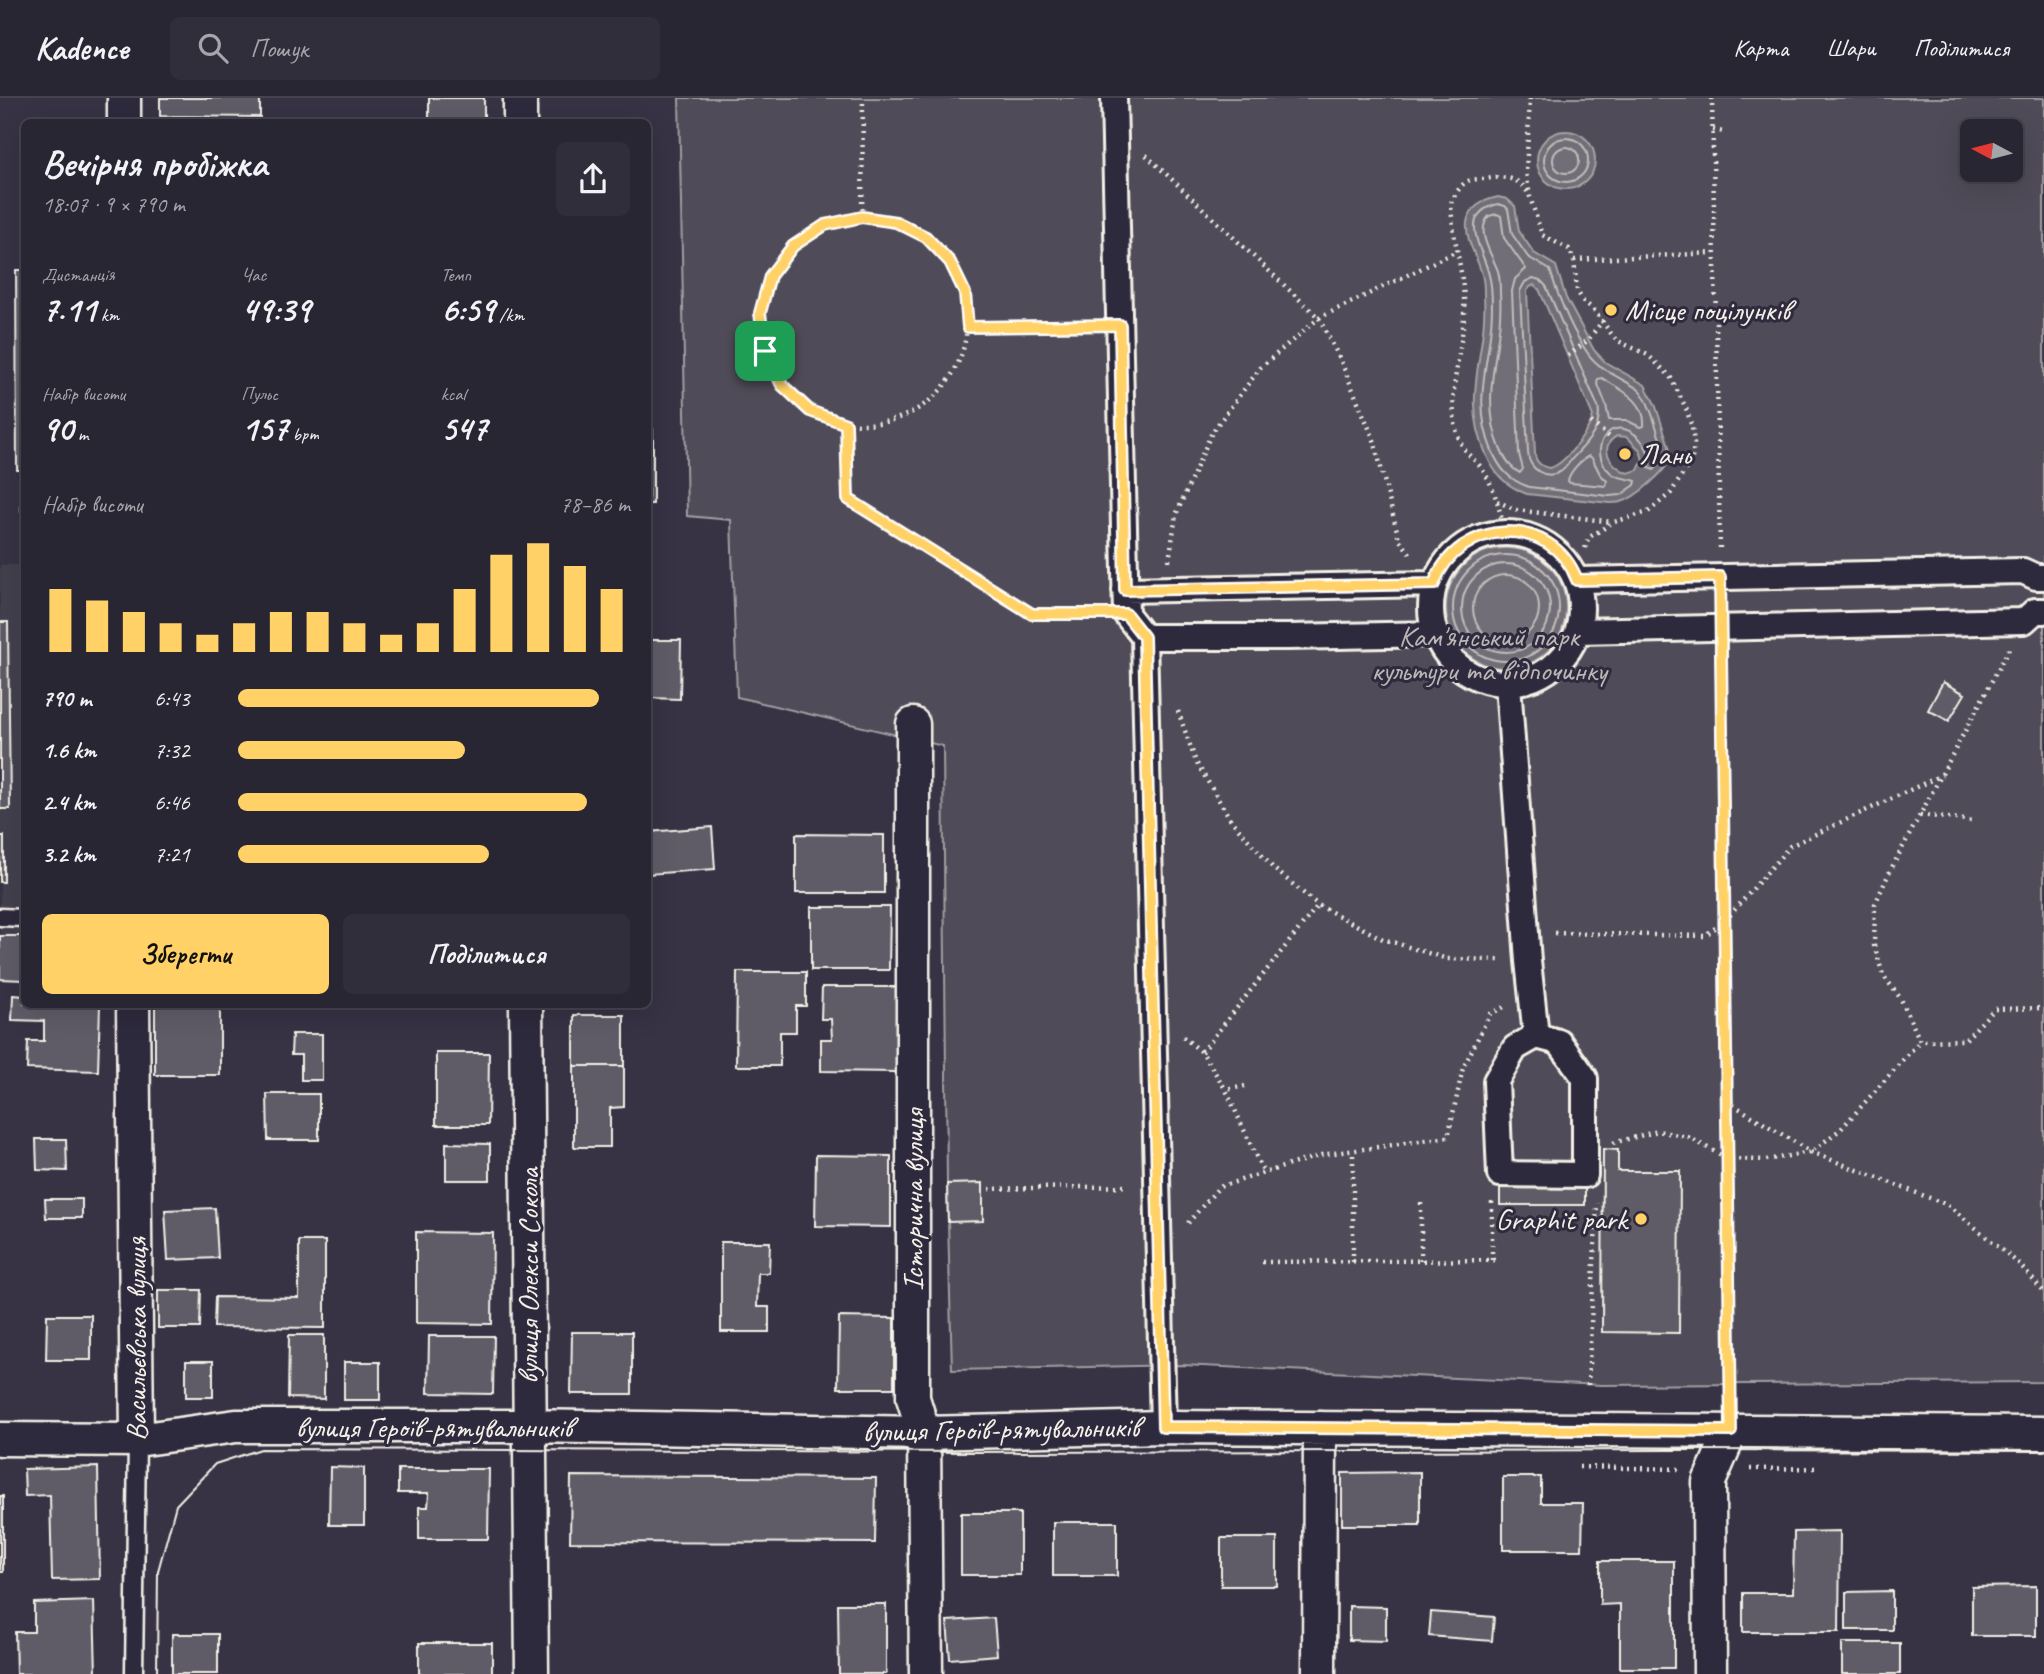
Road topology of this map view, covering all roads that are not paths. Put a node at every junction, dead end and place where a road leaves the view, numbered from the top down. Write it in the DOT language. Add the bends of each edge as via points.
graph roads {
  1 [pos="124,98"];
  2 [pos="520,98"];
  3 [pos="1114,98"];
  4 [pos="124,119"];
  5 [pos="520,119"];
  6 [pos="2044,577"];
  7 [pos="1576,579"];
  8 [pos="1434,584"];
  9 [pos="1126,602"];
  10 [pos="2034,616"];
  11 [pos="1578,631"];
  12 [pos="1435,634"];
  13 [pos="1144,637"];
  14 [pos="1508,684"];
  15 [pos="914,724"];
  16 [pos="0,917"];
  17 [pos="21,918"];
  18 [pos="133,1008"];
  19 [pos="526,1008"];
  20 [pos="1536,1036"];
  21 [pos="529,1426"];
  22 [pos="1163,1427"];
  23 [pos="1320,1428"];
  24 [pos="1731,1431"];
  25 [pos="924,1433"];
  26 [pos="2044,1433"];
  27 [pos="0,1439"];
  28 [pos="137,1440"];
  29 [pos="134,1674"];
  30 [pos="532,1674"];
  31 [pos="926,1674"];
  32 [pos="1319,1674"];
  33 [pos="1710,1674"];
  1 -- 4 [label="street"];
  2 -- 5 [label="street"];
  3 -- 9 [label="street"];
  6 -- 7 [label="street" via="2023,571"];
  7 -- 8 [label="street" via="1559,552 1534,536 1505,531 1476,538 1451,555"];
  7 -- 11 [label="street" via="1582,606"];
  8 -- 9 [label="street"];
  8 -- 12 [label="street" via="1430,609"];
  9 -- 13 [label="street"];
  10 -- 11 [label="street"];
  11 -- 14 [label="street" via="1561,660 1537,678"];
  12 -- 13 [label="street"];
  12 -- 14 [label="street" via="1453,663 1478,679"];
  13 -- 22 [label="street"];
  14 -- 20 [label="street"];
  15 -- 25 [label="street, Історична вулиця" via="913,1398"];
  16 -- 17 [label="lane"];
  18 -- 28 [label="street, Васильєвська вулиця"];
  19 -- 21 [label="street, вулиця Олекси Сокола"];
  20 -- 20 [label="street" via="1559,1042 1585,1078 1585,1175 1500,1174 1496,1081 1515,1048"];
  21 -- 25 [label="street, вулиця Героїв-рятувальників"];
  21 -- 28 [label="street, вулиця Героїв-рятувальників" via="236,1426"];
  21 -- 30 [label="street, вулиця Олекси Сокола"];
  22 -- 23 [label="street, вулиця Героїв-рятувальників"];
  22 -- 25 [label="street, вулиця Героїв-рятувальників"];
  23 -- 24 [label="street, вулиця Героїв-рятувальників"];
  23 -- 32 [label="street"];
  24 -- 26 [label="street, вулиця Героїв-рятувальників"];
  24 -- 33 [label="street" via="1709,1482"];
  25 -- 31 [label="street, Історична вулиця"];
  27 -- 28 [label="street, вулиця Героїв-рятувальників"];
  28 -- 29 [label="lane, Васильєвська вулиця"];
}
